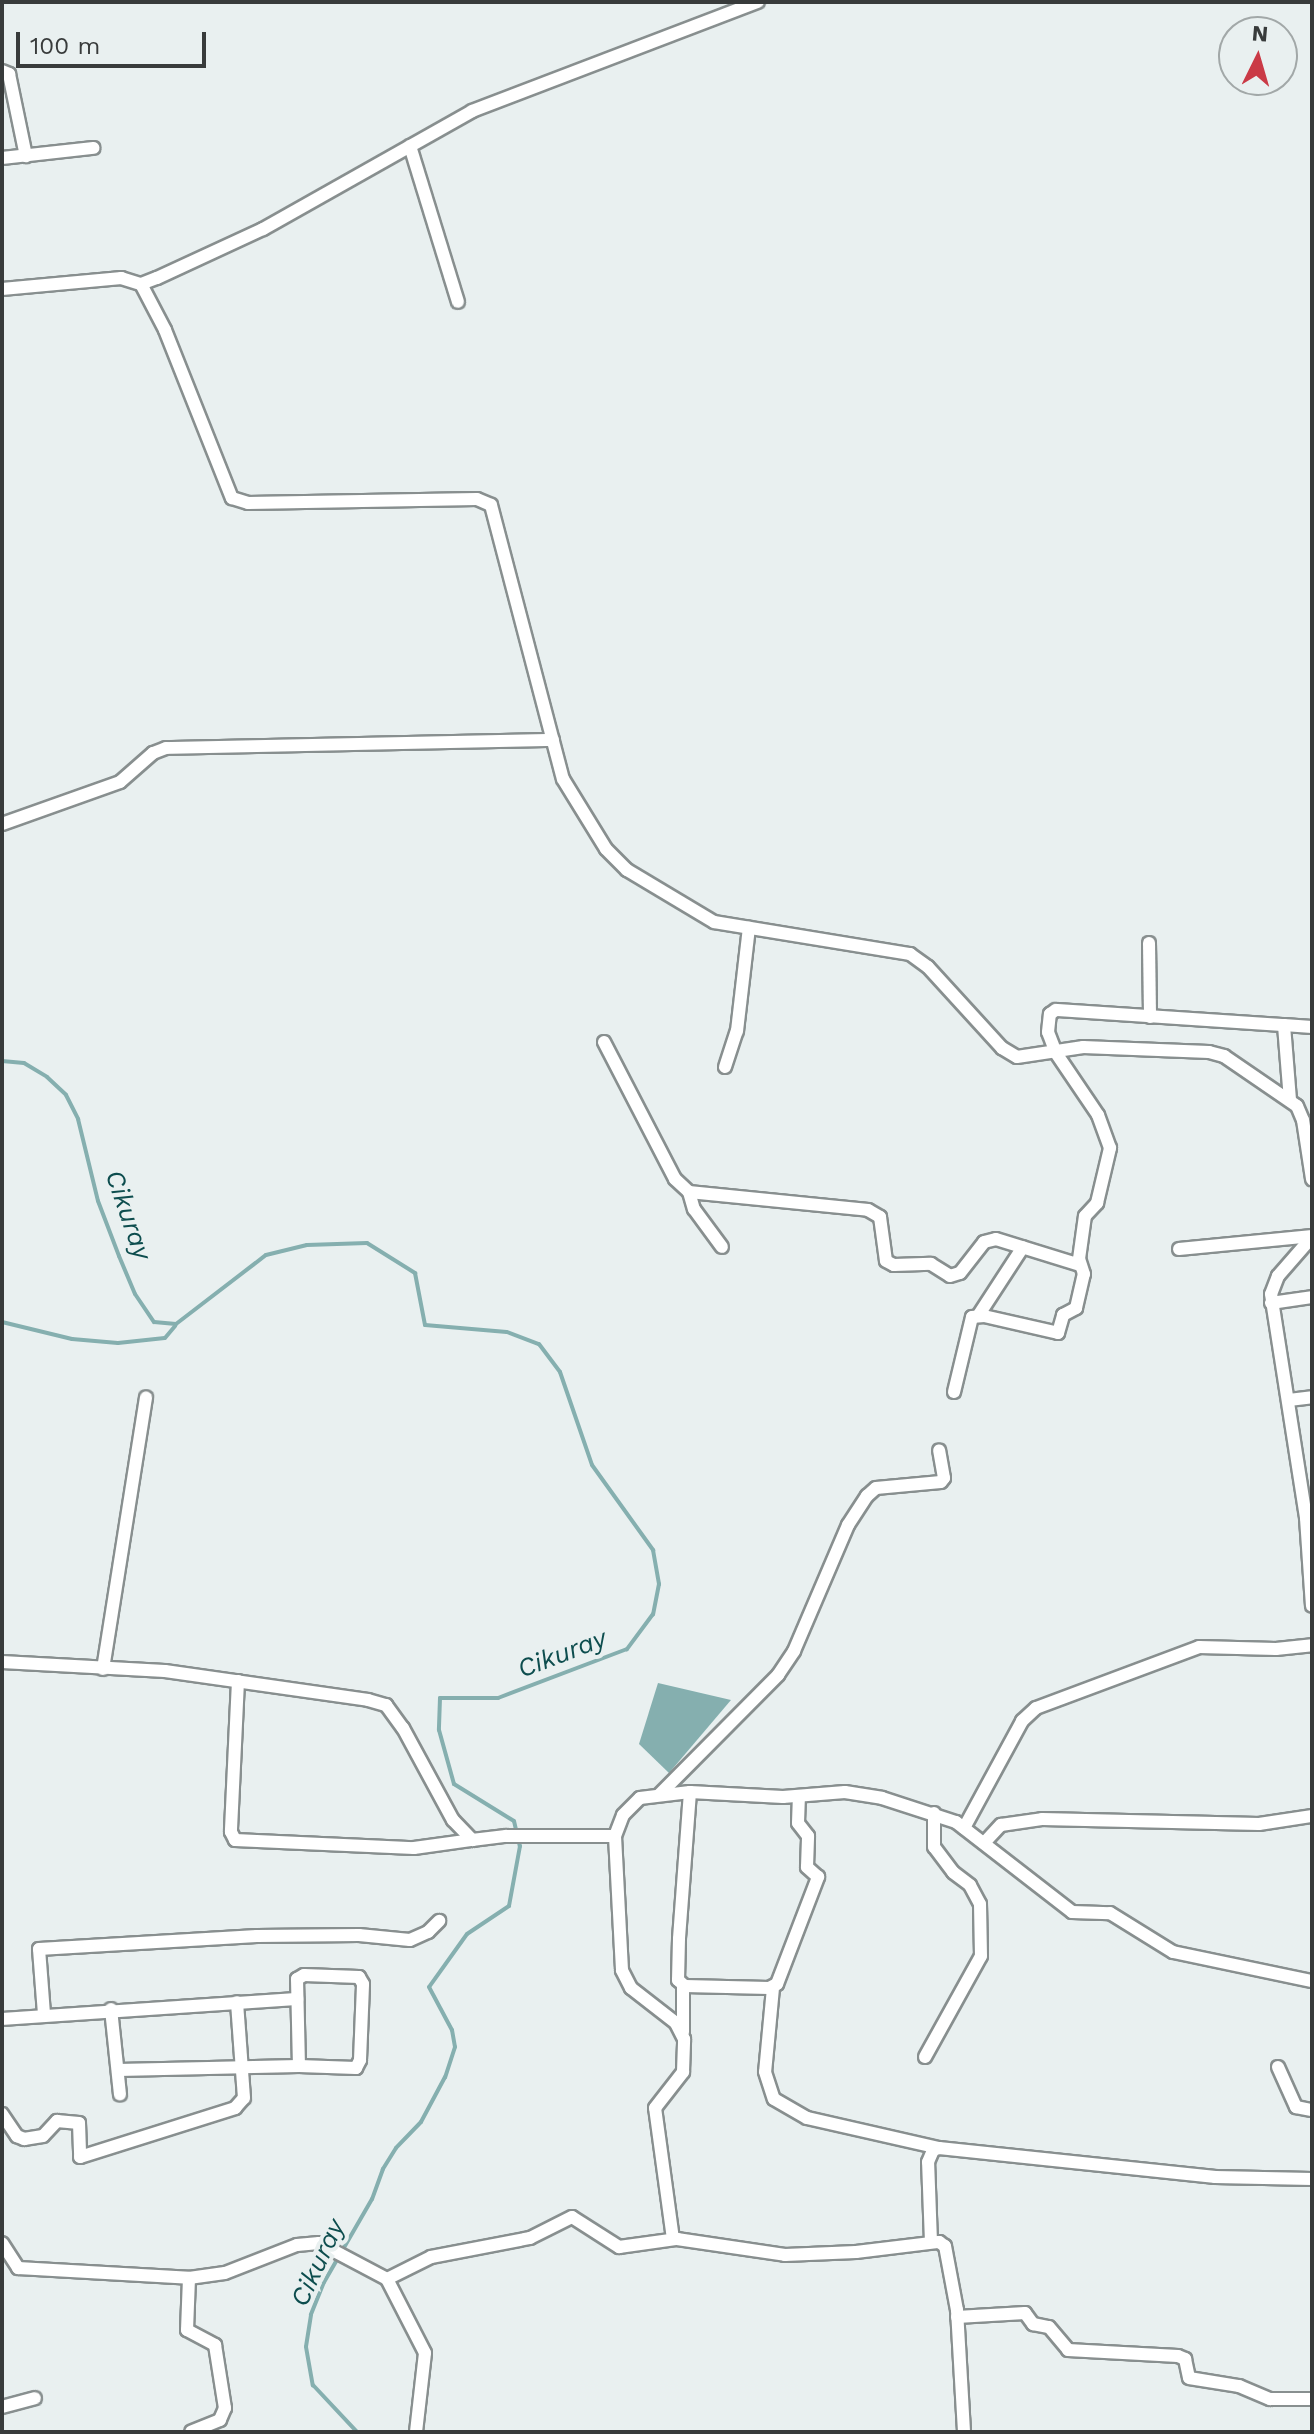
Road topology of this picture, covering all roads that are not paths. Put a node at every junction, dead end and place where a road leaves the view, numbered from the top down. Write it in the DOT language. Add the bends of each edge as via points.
graph roads {
  1 [pos="758,2"];
  2 [pos="2,71"];
  3 [pos="410,146"];
  4 [pos="93,148"];
  5 [pos="26,156"];
  6 [pos="2,158"];
  7 [pos="141,284"];
  8 [pos="2,289"];
  9 [pos="458,302"];
  10 [pos="553,740"];
  11 [pos="2,824"];
  12 [pos="749,928"];
  13 [pos="1149,943"];
  14 [pos="1150,1017"];
  15 [pos="1284,1025"];
  16 [pos="1312,1027"];
  17 [pos="604,1042"];
  18 [pos="1056,1053"];
  19 [pos="725,1067"];
  20 [pos="1290,1100"];
  21 [pos="1306,1112"];
  22 [pos="1312,1179"];
  23 [pos="689,1192"];
  24 [pos="1312,1237"];
  25 [pos="722,1247"];
  26 [pos="1023,1247"];
  27 [pos="1179,1249"];
  28 [pos="1080,1265"];
  29 [pos="1312,1297"];
  30 [pos="1271,1303"];
  31 [pos="978,1316"];
  32 [pos="954,1392"];
  33 [pos="146,1397"];
  34 [pos="1312,1397"];
  35 [pos="1289,1400"];
  36 [pos="1312,1447"];
  37 [pos="1297,1449"];
  38 [pos="939,1450"];
  39 [pos="1312,1606"];
  40 [pos="1312,1645"];
  41 [pos="2,1662"];
  42 [pos="103,1669"];
  43 [pos="238,1681"];
  44 [pos="690,1792"];
  45 [pos="660,1794"];
  46 [pos="799,1796"];
  47 [pos="934,1813"];
  48 [pos="1312,1816"];
  49 [pos="964,1828"];
  50 [pos="615,1836"];
  51 [pos="472,1840"];
  52 [pos="984,1843"];
  53 [pos="439,1921"];
  54 [pos="1312,1981"];
  55 [pos="683,1985"];
  56 [pos="773,1988"];
  57 [pos="297,1999"];
  58 [pos="237,2002"];
  59 [pos="111,2009"];
  60 [pos="44,2014"];
  61 [pos="2,2019"];
  62 [pos="683,2032"];
  63 [pos="925,2057"];
  64 [pos="299,2066"];
  65 [pos="242,2067"];
  66 [pos="1278,2067"];
  67 [pos="118,2070"];
  68 [pos="120,2095"];
  69 [pos="1312,2110"];
  70 [pos="2,2114"];
  71 [pos="939,2148"];
  72 [pos="1312,2179"];
  73 [pos="673,2239"];
  74 [pos="931,2242"];
  75 [pos="2,2243"];
  76 [pos="189,2278"];
  77 [pos="387,2279"];
  78 [pos="957,2317"];
  79 [pos="35,2398"];
  80 [pos="1312,2399"];
  81 [pos="2,2407"];
  82 [pos="191,2432"];
  83 [pos="416,2432"];
  84 [pos="964,2432"];
  1 -- 3 [label="street" via="509,94"];
  2 -- 5 [label="street" via="9,74"];
  3 -- 7 [label="street" via="263,229"];
  3 -- 9 [label="street"];
  4 -- 5 [label="street"];
  5 -- 6 [label="street"];
  7 -- 8 [label="street" via="121,278"];
  7 -- 10 [label="street" via="165,330 232,498 248,503 477,499 491,505"];
  10 -- 11 [label="street" via="166,748 153,753 127,779"];
  10 -- 12 [label="street" via="572,796 620,864 705,919"];
  12 -- 18 [label="street" via="910,954 1008,1053"];
  12 -- 19 [label="street" via="737,1031"];
  13 -- 14 [label="street"];
  14 -- 15 [label="street"];
  14 -- 18 [label="street" via="1056,1010 1050,1014 1048,1032"];
  15 -- 16 [label="street"];
  15 -- 20 [label="street"];
  17 -- 23 [label="street" via="675,1179"];
  18 -- 20 [label="street" via="1083,1047 1216,1053"];
  18 -- 28 [label="street" via="1101,1120 1110,1148 1097,1203 1085,1216"];
  20 -- 21 [label="street"];
  21 -- 22 [label="street"];
  23 -- 25 [label="street" via="694,1209"];
  23 -- 26 [label="street" via="868,1210 880,1217 886,1261 931,1264 950,1276 960,1273 984,1242 996,1239"];
  24 -- 27 [label="street"];
  24 -- 30 [label="street" via="1278,1276"];
  26 -- 28 [label="street"];
  26 -- 31 [label="street"];
  28 -- 31 [label="street" via="1084,1274 1075,1309 1063,1315 1058,1333"];
  29 -- 30 [label="street"];
  30 -- 35 [label="street"];
  31 -- 32 [label="street" via="972,1317"];
  33 -- 42 [label="street"];
  34 -- 35 [label="street"];
  35 -- 37 [label="street"];
  36 -- 37 [label="street"];
  37 -- 39 [label="street"];
  38 -- 45 [label="street" via="941,1482 879,1488 867,1496 848,1525 794,1651 778,1675"];
  40 -- 49 [label="street" via="1199,1647 1036,1708 1022,1721"];
  41 -- 42 [label="street"];
  42 -- 43 [label="street"];
  43 -- 51 [label="street" via="386,1705 453,1820"];
  43 -- 51 [label="street" via="231,1832 235,1840 414,1848"];
  44 -- 45 [label="street"];
  44 -- 46 [label="street"];
  44 -- 55 [label="street" via="679,1939 678,1980"];
  45 -- 50 [label="street" via="634,1801"];
  46 -- 47 [label="street" via="845,1792"];
  46 -- 56 [label="street" via="798,1825 808,1836 807,1867 818,1880"];
  47 -- 49 [label="street"];
  47 -- 63 [label="street" via="934,1847 970,1885 980,1904 981,1956"];
  48 -- 52 [label="street" via="1259,1824 1042,1819 1001,1825"];
  49 -- 52 [label="street"];
  50 -- 51 [label="street"];
  50 -- 62 [label="street" via="624,1977"];
  52 -- 54 [label="street" via="1072,1912 1110,1913 1179,1954"];
  53 -- 60 [label="street" via="410,1940 257,1936 39,1949"];
  55 -- 56 [label="street"];
  55 -- 62 [label="street"];
  56 -- 71 [label="street" via="765,2072 774,2099 807,2118"];
  57 -- 58 [label="street"];
  57 -- 64 [label="street"];
  57 -- 64 [label="street" via="296,1982 304,1975 354,1975 363,1984 359,2065"];
  58 -- 59 [label="street"];
  58 -- 65 [label="street"];
  59 -- 60 [label="street"];
  59 -- 67 [label="street"];
  60 -- 61 [label="street"];
  62 -- 73 [label="street" via="683,2072 655,2108"];
  64 -- 65 [label="street"];
  65 -- 67 [label="street"];
  65 -- 70 [label="street" via="244,2098 235,2108 80,2157 79,2123 57,2121 43,2136 24,2139"];
  66 -- 69 [label="street" via="1296,2107"];
  67 -- 68 [label="street"];
  71 -- 72 [label="street" via="1215,2177"];
  71 -- 74 [label="street" via="928,2162"];
  73 -- 74 [label="street" via="785,2255"];
  73 -- 77 [label="street" via="619,2247 572,2217 530,2238 431,2257"];
  74 -- 78 [label="street" via="945,2246"];
  75 -- 76 [label="street" via="18,2268"];
  76 -- 77 [label="street" via="243,2267 307,2243 331,2248"];
  76 -- 82 [label="street" via="187,2330 215,2345 225,2408 220,2420"];
  77 -- 83 [label="street" via="425,2353"];
  78 -- 80 [label="street" via="1025,2313 1033,2324 1049,2327 1068,2350 1178,2356 1185,2359 1189,2378 1239,2386 1270,2399"];
  78 -- 84 [label="street"];
  79 -- 81 [label="street"];
}
